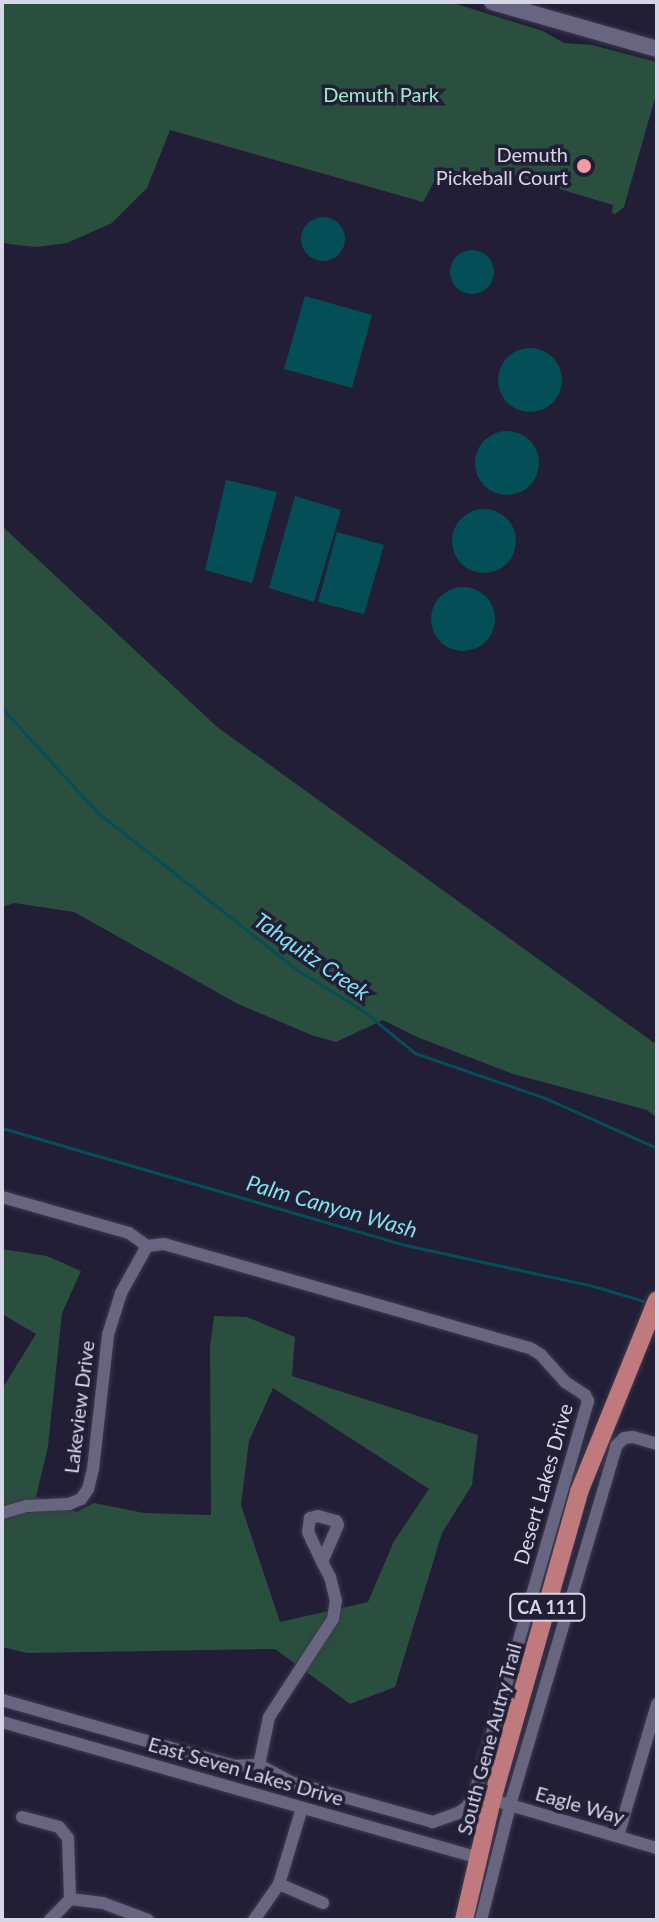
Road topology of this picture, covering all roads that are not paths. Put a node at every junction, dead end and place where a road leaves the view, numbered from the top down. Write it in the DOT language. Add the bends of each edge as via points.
graph roads {
  1 [pos="492,2"];
  2 [pos="657,49"];
  3 [pos="2,1197"];
  4 [pos="147,1246"];
  5 [pos="657,1300"];
  6 [pos="657,1444"];
  7 [pos="2,1513"];
  8 [pos="322,1562"];
  9 [pos="2,1700"];
  10 [pos="657,1704"];
  11 [pos="2,1722"];
  12 [pos="259,1765"];
  13 [pos="501,1803"];
  14 [pos="302,1808"];
  15 [pos="22,1817"];
  16 [pos="618,1836"];
  17 [pos="657,1848"];
  18 [pos="480,1858"];
  19 [pos="279,1884"];
  20 [pos="70,1899"];
  21 [pos="323,1903"];
  22 [pos="50,1920"];
  23 [pos="148,1920"];
  24 [pos="254,1920"];
  25 [pos="464,1920"];
  26 [pos="481,1920"];
  1 -- 2 [label="street"];
  3 -- 4 [label="street, Desert Lakes Drive" via="129,1233"];
  4 -- 7 [label="street, Lakeview Drive" via="121,1293 108,1335 88,1489 69,1504"];
  4 -- 12 [label="street, Desert Lakes Drive" via="164,1244 530,1348 588,1401 467,1807 433,1822 291,1782"];
  5 -- 13 [label="main road, South Gene Autry Trail / CA 111" via="579,1492"];
  6 -- 13 [label="street, South Gene Autry Trail" via="624,1438 616,1446"];
  8 -- 12 [label="street" via="336,1601 333,1619 269,1717"];
  9 -- 12 [label="street, Desert Lakes Drive" via="235,1766"];
  10 -- 16 [label="street"];
  11 -- 14 [label="street, East Seven Lakes Drive"];
  13 -- 16 [label="street, Eagle Way"];
  13 -- 18 [label="main road, South Gene Autry Trail / CA 111"];
  13 -- 26 [label="street, South Gene Autry Trail"];
  14 -- 18 [label="street, East Seven Lakes Drive"];
  14 -- 19 [label="street"];
  15 -- 20 [label="street" via="59,1827 68,1838"];
  16 -- 17 [label="street, Eagle Way"];
  18 -- 25 [label="main road, South Gene Autry Trail / CA 111"];
  19 -- 21 [label="street"];
  19 -- 24 [label="street"];
  20 -- 22 [label="street"];
  20 -- 23 [label="street" via="103,1903"];
}
